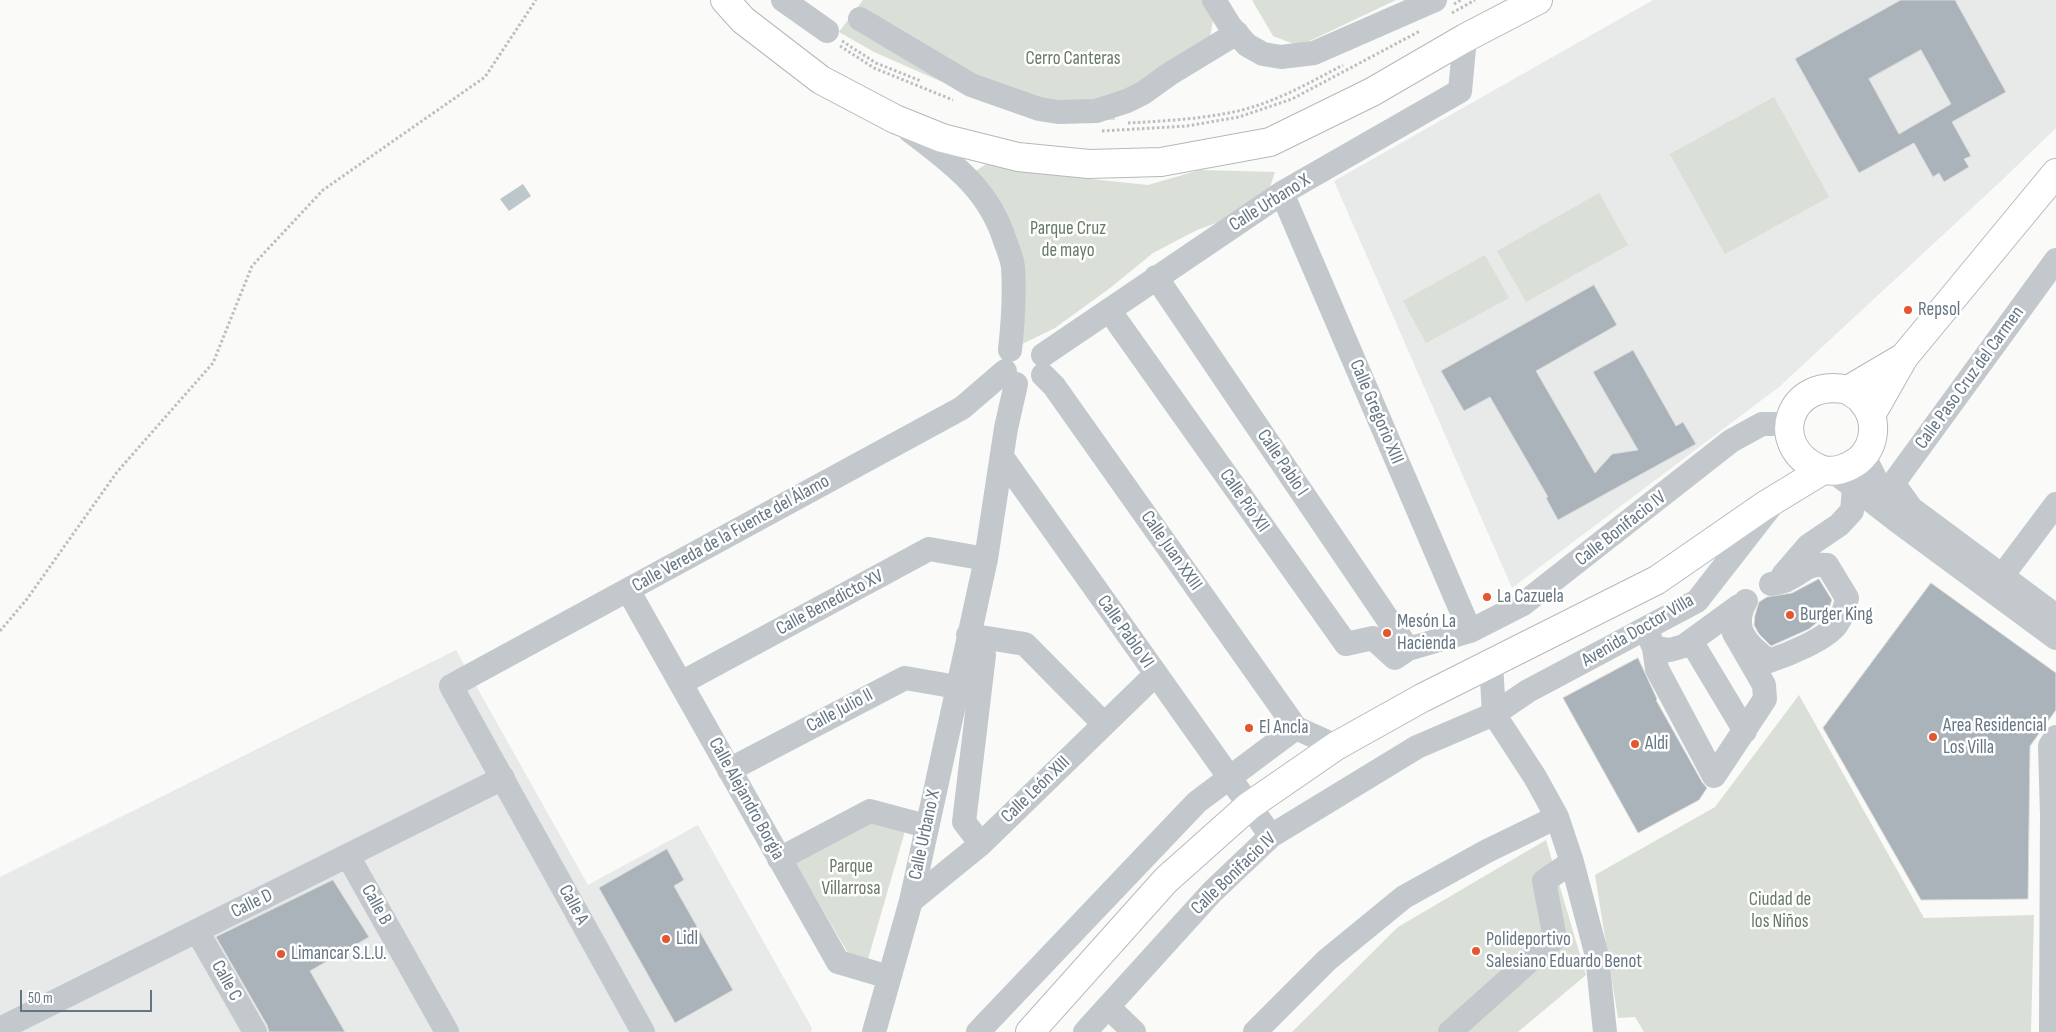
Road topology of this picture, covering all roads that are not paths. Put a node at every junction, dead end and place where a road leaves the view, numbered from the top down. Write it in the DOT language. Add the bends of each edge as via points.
graph roads {
  1 [pos="725,0"];
  2 [pos="783,0"];
  3 [pos="1214,0"];
  4 [pos="1435,0"];
  5 [pos="1538,0"];
  6 [pos="860,19"];
  7 [pos="827,31"];
  8 [pos="1236,34"];
  9 [pos="1465,38"];
  10 [pos="895,119"];
  11 [pos="2056,173"];
  12 [pos="1282,193"];
  13 [pos="2056,260"];
  14 [pos="1156,278"];
  15 [pos="1109,310"];
  16 [pos="1904,357"];
  17 [pos="1043,365"];
  18 [pos="1010,368"];
  19 [pos="1848,390"];
  20 [pos="1871,415"];
  21 [pos="1789,424"];
  22 [pos="1796,452"];
  23 [pos="1864,456"];
  24 [pos="1002,457"];
  25 [pos="1828,471"];
  26 [pos="1854,488"];
  27 [pos="1889,490"];
  28 [pos="1771,502"];
  29 [pos="2056,504"];
  30 [pos="1896,520"];
  31 [pos="986,559"];
  32 [pos="2002,576"];
  33 [pos="1771,584"];
  34 [pos="628,590"];
  35 [pos="1738,607"];
  36 [pos="2056,616"];
  37 [pos="1470,632"];
  38 [pos="968,635"];
  39 [pos="2056,638"];
  40 [pos="1650,639"];
  41 [pos="1691,641"];
  42 [pos="1402,654"];
  43 [pos="1491,664"];
  44 [pos="1156,674"];
  45 [pos="681,684"];
  46 [pos="451,686"];
  47 [pos="957,687"];
  48 [pos="1494,714"];
  49 [pos="1104,724"];
  50 [pos="1296,728"];
  51 [pos="1745,731"];
  52 [pos="2056,737"];
  53 [pos="1336,746"];
  54 [pos="729,770"];
  55 [pos="1229,777"];
  56 [pos="503,778"];
  57 [pos="1249,806"];
  58 [pos="2054,815"];
  59 [pos="1557,817"];
  60 [pos="926,826"];
  61 [pos="1270,836"];
  62 [pos="981,844"];
  63 [pos="348,856"];
  64 [pos="779,858"];
  65 [pos="1572,862"];
  66 [pos="911,901"];
  67 [pos="2054,916"];
  68 [pos="198,930"];
  69 [pos="889,977"];
  70 [pos="1108,1006"];
  71 [pos="2053,1021"];
  72 [pos="0,1028"];
  73 [pos="255,1032"];
  74 [pos="448,1032"];
  75 [pos="643,1032"];
  76 [pos="874,1032"];
  77 [pos="978,1032"];
  78 [pos="1030,1032"];
  79 [pos="1085,1032"];
  80 [pos="1134,1032"];
  81 [pos="1255,1032"];
  82 [pos="1450,1032"];
  83 [pos="1605,1032"];
  1 -- 10 [label="main road" via="743,20 821,80"];
  2 -- 7 [label="street"];
  3 -- 8 [label="street"];
  4 -- 8 [label="street" via="1303,56 1263,54"];
  5 -- 9 [label="main road"];
  6 -- 8 [label="street" via="971,85 1030,106 1058,112 1096,111 1127,101"];
  9 -- 10 [label="main road" via="1372,92 1270,142 1161,162 1089,164 1018,157 942,138"];
  9 -- 12 [label="street, Calle Urbano X" via="1460,91"];
  10 -- 18 [label="street, Calle Urbano X" via="966,177 986,199 1002,229 1013,264"];
  11 -- 16 [label="main road"];
  12 -- 14 [label="street, Calle Urbano X"];
  12 -- 37 [label="street, Calle Gregorio XIII"];
  13 -- 27 [label="street, Calle Paso Cruz del Carmen"];
  14 -- 15 [label="street, Calle Urbano X"];
  14 -- 42 [label="street, Calle Pablo I"];
  15 -- 17 [label="street, Calle Urbano X"];
  15 -- 42 [label="street, Calle Pío XII" via="1346,644 1373,638"];
  16 -- 19 [label="main road"];
  16 -- 20 [label="main road"];
  17 -- 18 [label="street, Calle Urbano X" via="1030,385"];
  17 -- 18 [label="street" via="1034,346 1023,344"];
  17 -- 50 [label="street, Calle Juan XXIII" via="1054,386"];
  18 -- 24 [label="street, Calle Urbano X"];
  18 -- 34 [label="street, Calle Vereda de la Fuente del Álamo" via="962,408"];
  19 -- 20 [label="main road" via="1863,401"];
  19 -- 21 [label="main road" via="1834,387 1814,390 1793,410"];
  20 -- 23 [label="main road" via="1874,429"];
  21 -- 22 [label="main road"];
  21 -- 37 [label="street, Calle Bonifacio IV" via="1762,424 1731,441 1523,604"];
  22 -- 25 [label="main road" via="1807,464"];
  22 -- 28 [label="main road"];
  23 -- 25 [label="main road" via="1853,465"];
  23 -- 27 [label="street"];
  24 -- 31 [label="street, Calle Urbano X"];
  24 -- 44 [label="street, Calle Pablo VI"];
  25 -- 26 [label="street"];
  25 -- 28 [label="main road"];
  26 -- 30 [label="street"];
  26 -- 33 [label="street" via="1852,511 1839,525 1808,546"];
  27 -- 30 [label="street"];
  27 -- 32 [label="street"];
  28 -- 40 [label="street, Avenida Doctor Villa" via="1697,601"];
  28 -- 43 [label="main road" via="1657,580"];
  29 -- 32 [label="street"];
  30 -- 39 [label="street"];
  31 -- 38 [label="street, Calle Urbano X"];
  31 -- 45 [label="street, Calle Benedicto XV" via="929,549"];
  32 -- 36 [label="street"];
  33 -- 35 [label="street"];
  33 -- 35 [label="street" via="1786,581 1804,568 1827,565 1847,598 1844,613 1836,626 1821,636 1792,654 1769,661 1754,650 1739,628"];
  34 -- 45 [label="street, Calle Alejandro Borgia"];
  34 -- 46 [label="street, Calle Vereda de la Fuente del Álamo"];
  35 -- 41 [label="street"];
  35 -- 51 [label="street" via="1734,633 1764,685 1766,699"];
  37 -- 42 [label="street, Calle Bonifacio IV"];
  38 -- 47 [label="street, Calle Urbano X"];
  38 -- 49 [label="street" via="1025,644"];
  38 -- 62 [label="street, Calle Urbano X" via="984,655 964,822"];
  40 -- 41 [label="street" via="1670,650"];
  40 -- 48 [label="street, Avenida Doctor Villa" via="1528,691"];
  40 -- 51 [label="street" via="1657,669 1714,776"];
  41 -- 51 [label="street"];
  43 -- 48 [label="street"];
  43 -- 53 [label="main road"];
  44 -- 49 [label="street, Calle León XIII"];
  44 -- 55 [label="street, Calle Pablo VI"];
  45 -- 54 [label="street, Calle Alejandro Borgia"];
  46 -- 56 [label="street, Calle A"];
  47 -- 54 [label="street, Calle Julio II" via="905,678"];
  47 -- 60 [label="street, Calle Urbano X"];
  48 -- 59 [label="street"];
  48 -- 61 [label="street, Calle Bonifacio IV" via="1417,747"];
  49 -- 62 [label="street, Calle León XIII"];
  50 -- 53 [label="street"];
  50 -- 55 [label="street"];
  52 -- 58 [label="street" via="2050,746"];
  53 -- 57 [label="main road"];
  54 -- 64 [label="street, Calle Alejandro Borgia"];
  55 -- 57 [label="street, Calle Pablo VI"];
  55 -- 77 [label="street" via="1197,802"];
  56 -- 63 [label="street, Calle D"];
  56 -- 75 [label="street, Calle A"];
  57 -- 61 [label="street, Calle Pablo VI"];
  57 -- 78 [label="main road" via="1166,880"];
  58 -- 67 [label="street"];
  59 -- 65 [label="street"];
  59 -- 81 [label="street" via="1487,851 1404,898 1327,960"];
  60 -- 64 [label="street" via="870,811"];
  60 -- 66 [label="street, Calle Urbano X"];
  61 -- 70 [label="street, Calle Bonifacio IV" via="1212,892"];
  62 -- 66 [label="street, Calle León XIII"];
  63 -- 68 [label="street, Calle D"];
  63 -- 74 [label="street, Calle B"];
  64 -- 69 [label="street, Calle Alejandro Borgia" via="838,962"];
  65 -- 82 [label="street" via="1544,881 1555,938"];
  65 -- 83 [label="street" via="1597,956"];
  66 -- 69 [label="street, Calle Urbano X"];
  67 -- 71 [label="street"];
  68 -- 72 [label="street, Calle D"];
  68 -- 73 [label="street, Calle C"];
  69 -- 76 [label="street, Calle Urbano X"];
  70 -- 79 [label="street, Calle Bonifacio IV"];
  70 -- 80 [label="street"];
}
